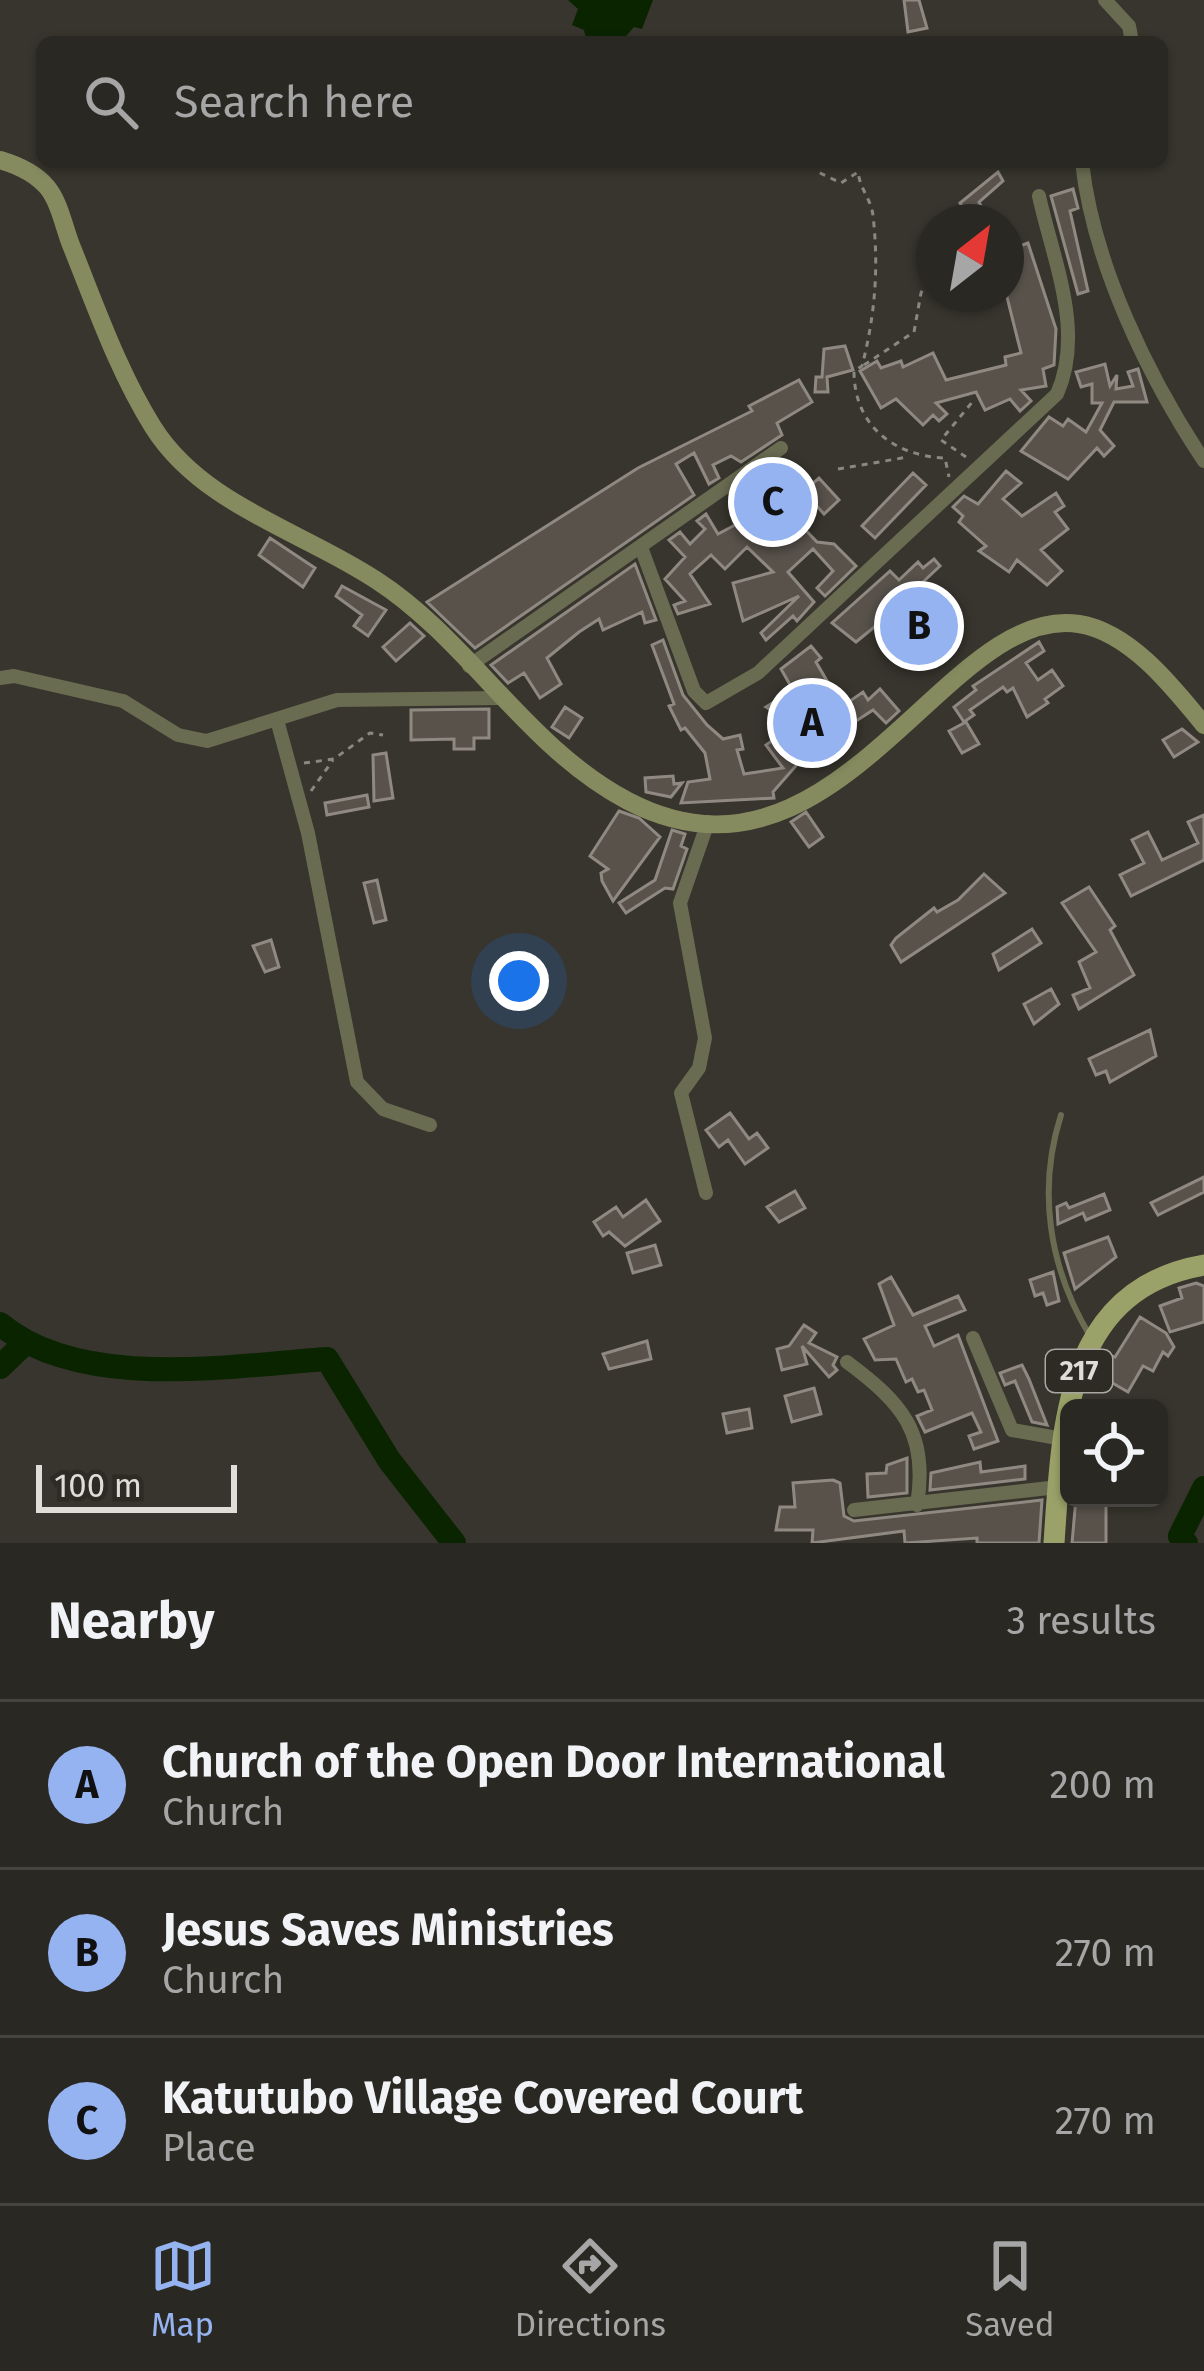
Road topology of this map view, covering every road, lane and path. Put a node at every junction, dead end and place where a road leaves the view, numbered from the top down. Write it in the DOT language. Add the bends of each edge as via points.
graph roads {
  1 [pos="1105,0"];
  2 [pos="1131,36"];
  3 [pos="0,160"];
  4 [pos="818,168"];
  5 [pos="1083,168"];
  6 [pos="1039,196"];
  7 [pos="918,312"];
  8 [pos="862,366"];
  9 [pos="974,400"];
  10 [pos="781,448"];
  11 [pos="910,457"];
  12 [pos="1204,461"];
  13 [pos="977,465"];
  14 [pos="838,469"];
  15 [pos="952,490"];
  16 [pos="642,550"];
  17 [pos="469,666"];
  18 [pos="0,678"];
  19 [pos="498,698"];
  20 [pos="277,720"];
  21 [pos="1204,724"];
  22 [pos="383,735"];
  23 [pos="334,759"];
  24 [pos="290,765"];
  25 [pos="302,803"];
  26 [pos="708,822"];
  27 [pos="1061,1115"];
  28 [pos="430,1125"];
  29 [pos="706,1193"];
  30 [pos="1204,1265"];
  31 [pos="973,1338"];
  32 [pos="1092,1339"];
  33 [pos="847,1362"];
  34 [pos="1071,1399"];
  35 [pos="1060,1438"];
  36 [pos="1060,1468"];
  37 [pos="1058,1487"];
  38 [pos="917,1505"];
  39 [pos="854,1510"];
  40 [pos="1054,1543"];
  1 -- 2 [label="street"];
  3 -- 17 [label="street" via="49,189 125,377 184,467 378,581"];
  4 -- 8 [label="path" via="841,183 858,172 873,210 877,303"];
  5 -- 12 [label="street" via="1096,244 1166,406"];
  6 -- 13 [label="street" via="1071,333 1070,367 1058,394"];
  7 -- 8 [label="path" via="914,332"];
  8 -- 11 [label="path" via="854,371 854,393 880,438"];
  9 -- 13 [label="path" via="941,440"];
  10 -- 16 [label="street"];
  11 -- 14 [label="path"];
  11 -- 15 [label="path" via="945,458"];
  13 -- 15 [label="street"];
  15 -- 16 [label="street" via="758,673 706,703 694,691"];
  16 -- 17 [label="street"];
  17 -- 19 [label="street"];
  18 -- 20 [label="street" via="123,701 178,735 207,741"];
  19 -- 20 [label="street" via="337,700"];
  19 -- 26 [label="street" via="620,796 680,820"];
  20 -- 24 [label="street"];
  21 -- 26 [label="street" via="1116,639 1056,622 992,652 807,801 732,824"];
  22 -- 23 [label="path" via="370,733"];
  23 -- 24 [label="path"];
  23 -- 25 [label="path"];
  24 -- 25 [label="street"];
  25 -- 28 [label="street" via="357,1082 382,1109"];
  26 -- 29 [label="street" via="680,903 705,1038 699,1068 680,1093"];
  27 -- 32 [label="lane" via="1048,1156 1047,1212"];
  30 -- 32 [label="main road, 217" via="1144,1284"];
  31 -- 35 [label="street" via="1012,1430"];
  32 -- 34 [label="main road, 217"];
  33 -- 38 [label="street" via="903,1410 919,1454"];
  36 -- 37 [label="main road, 217"];
  37 -- 38 [label="street"];
  37 -- 40 [label="main road, 217"];
  38 -- 39 [label="street"];
}
